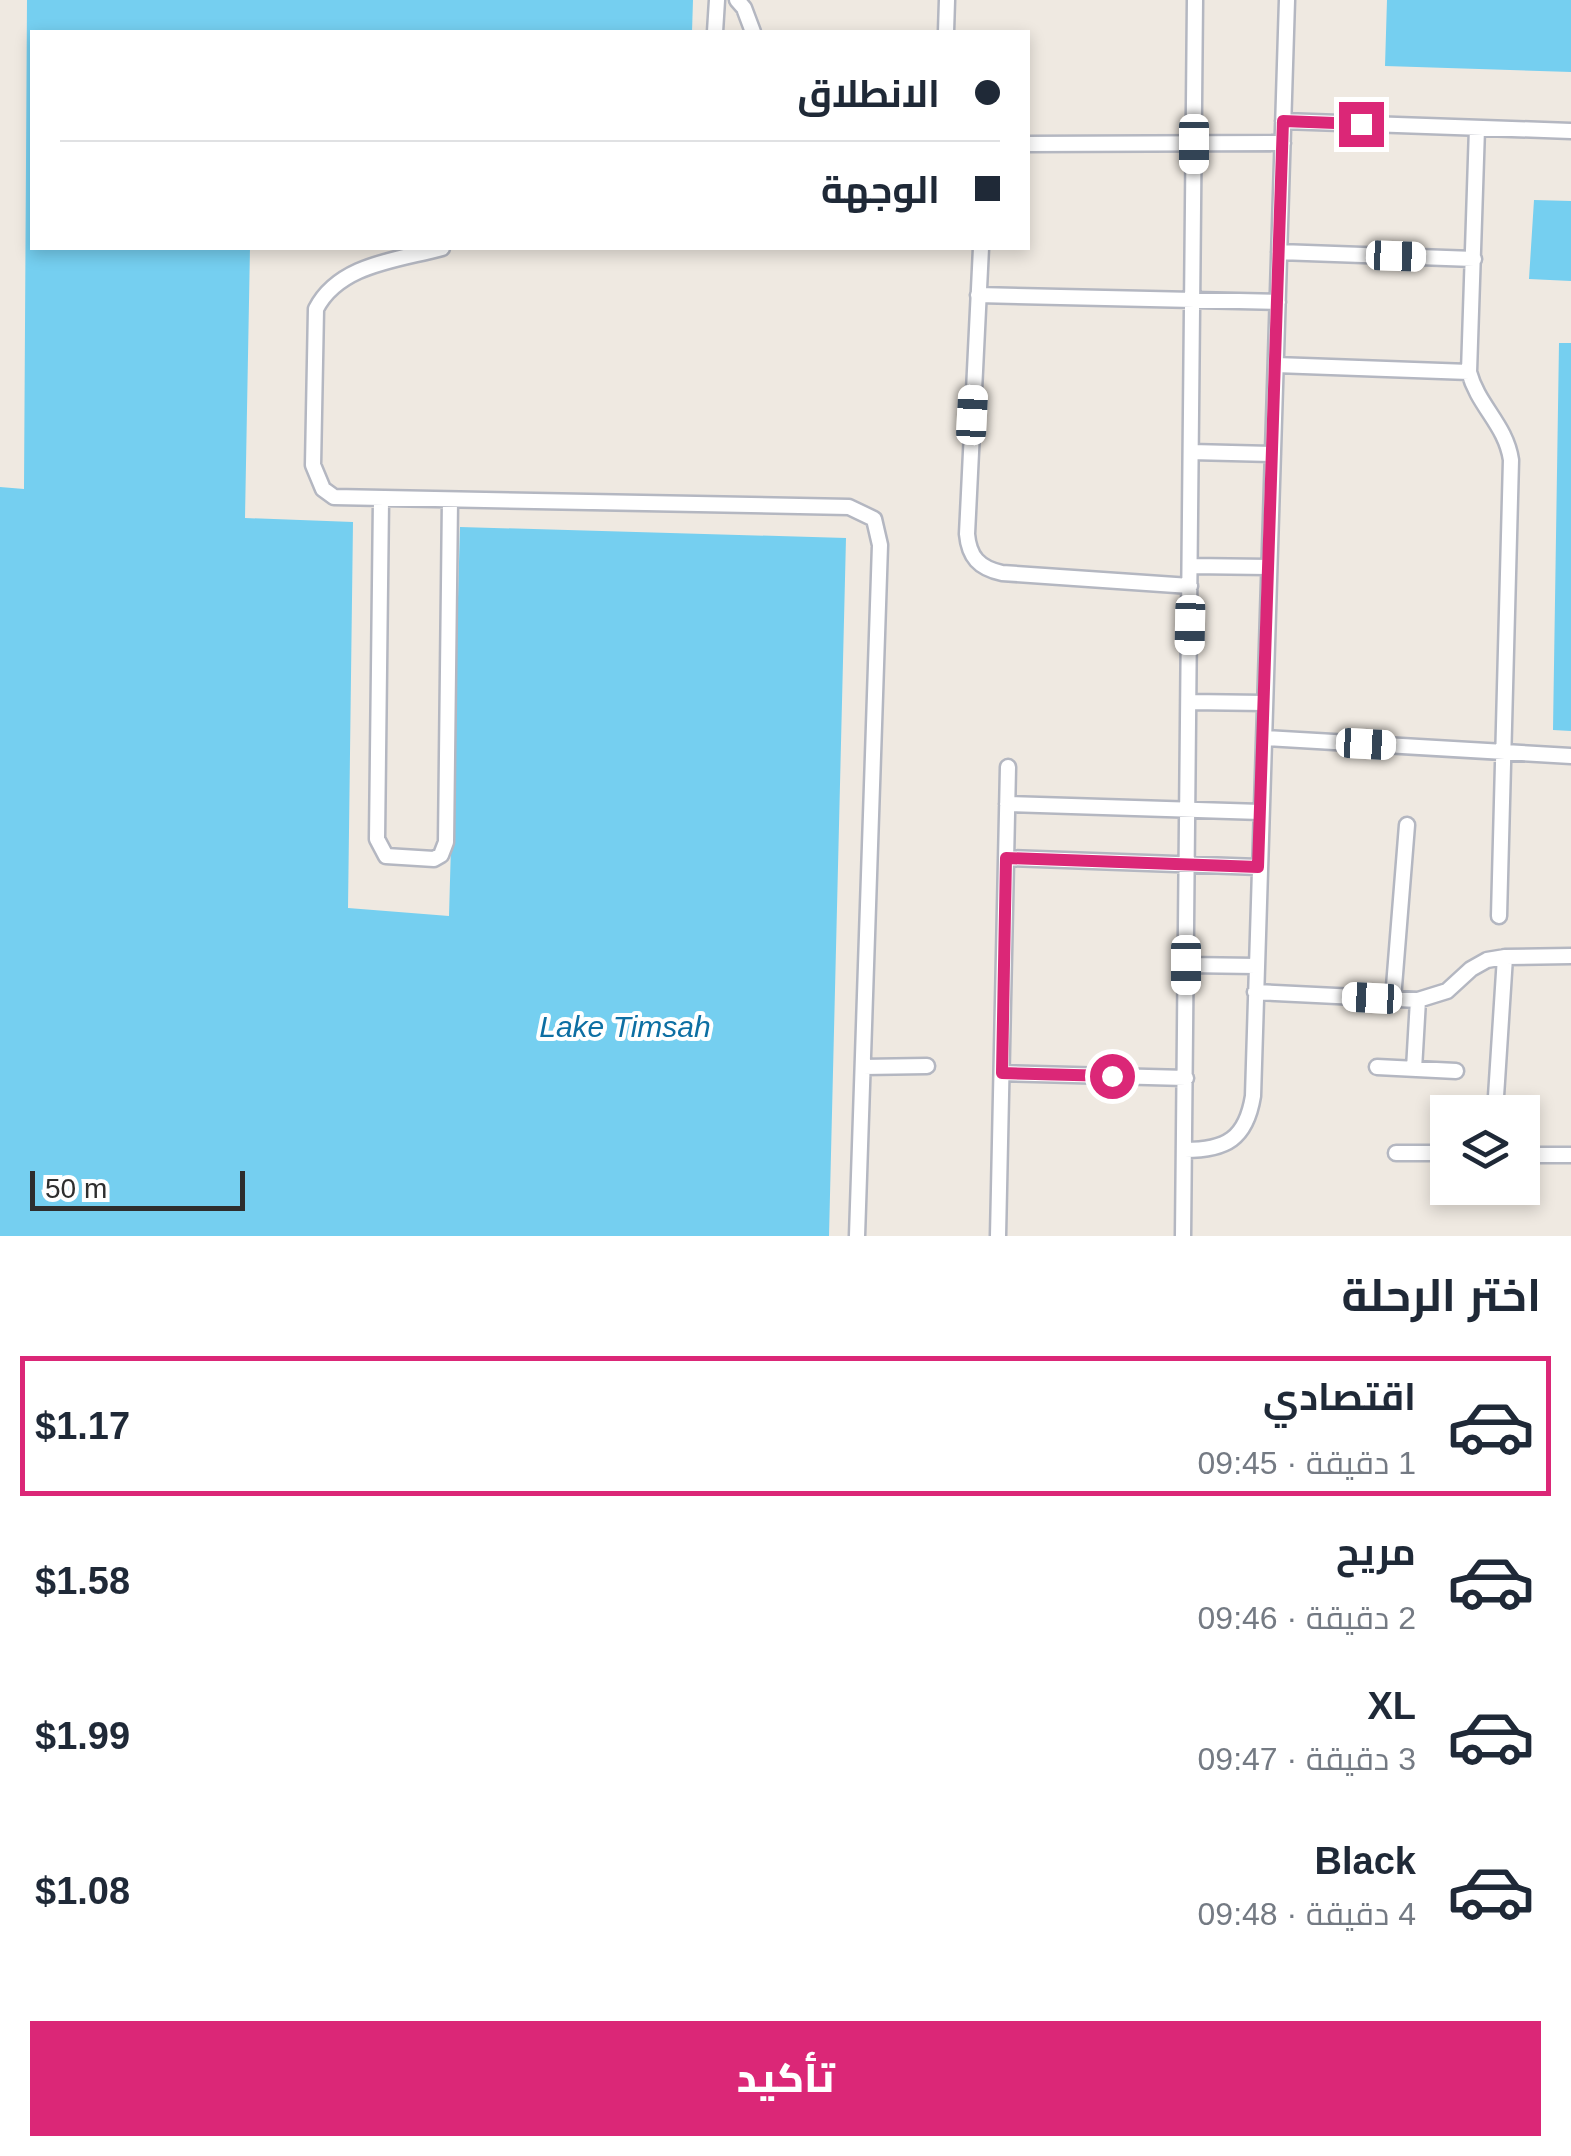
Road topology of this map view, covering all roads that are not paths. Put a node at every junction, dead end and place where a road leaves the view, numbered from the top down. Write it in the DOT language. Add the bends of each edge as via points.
graph roads {
  1 [pos="717,0"];
  2 [pos="737,0"];
  3 [pos="947,0"];
  4 [pos="1195,0"];
  5 [pos="1287,0"];
  6 [pos="714,30"];
  7 [pos="752,30"];
  8 [pos="946,30"];
  9 [pos="1283,121"];
  10 [pos="1477,128"];
  11 [pos="1571,131"];
  12 [pos="1282,143"];
  13 [pos="1030,144"];
  14 [pos="1194,144"];
  15 [pos="435,250"];
  16 [pos="980,250"];
  17 [pos="1279,252"];
  18 [pos="1474,259"];
  19 [pos="978,295"];
  20 [pos="1192,300"];
  21 [pos="1278,302"];
  22 [pos="1276,365"];
  23 [pos="1469,372"];
  24 [pos="1191,452"];
  25 [pos="1273,454"];
  26 [pos="380,500"];
  27 [pos="450,500"];
  28 [pos="1190,566"];
  29 [pos="1269,567"];
  30 [pos="1190,586"];
  31 [pos="1189,702"];
  32 [pos="1265,703"];
  33 [pos="1264,738"];
  34 [pos="1504,752"];
  35 [pos="1571,756"];
  36 [pos="1008,767"];
  37 [pos="1008,804"];
  38 [pos="1188,810"];
  39 [pos="1261,812"];
  40 [pos="1406,825"];
  41 [pos="1006,858"];
  42 [pos="1188,865"];
  43 [pos="1258,867"];
  44 [pos="1499,916"];
  45 [pos="1571,956"];
  46 [pos="1506,957"];
  47 [pos="1186,965"];
  48 [pos="1256,966"];
  49 [pos="1256,992"];
  50 [pos="1393,999"];
  51 [pos="1418,1000"];
  52 [pos="863,1066"];
  53 [pos="927,1066"];
  54 [pos="1377,1067"];
  55 [pos="1414,1069"];
  56 [pos="1456,1071"];
  57 [pos="1002,1073"];
  58 [pos="1186,1078"];
  59 [pos="1497,1095"];
  60 [pos="1185,1150"];
  61 [pos="1396,1152"];
  62 [pos="1430,1153"];
  63 [pos="1540,1154"];
  64 [pos="1571,1155"];
  65 [pos="857,1236"];
  66 [pos="998,1236"];
  67 [pos="1184,1236"];
  1 -- 6 [label="lane"];
  2 -- 7 [label="lane"];
  3 -- 8 [label="lane"];
  4 -- 14 [label="lane"];
  5 -- 9 [label="lane"];
  9 -- 10 [label="lane"];
  9 -- 12 [label="lane"];
  10 -- 11 [label="lane"];
  10 -- 18 [label="lane"];
  12 -- 14 [label="lane"];
  12 -- 17 [label="lane"];
  13 -- 14 [label="lane"];
  14 -- 20 [label="lane"];
  15 -- 26 [label="lane" via="350,273 316,308 315,476 334,497"];
  16 -- 19 [label="lane"];
  17 -- 18 [label="lane"];
  17 -- 21 [label="lane"];
  18 -- 23 [label="lane"];
  19 -- 20 [label="lane"];
  19 -- 30 [label="lane" via="967,534 976,561 1002,573"];
  20 -- 21 [label="lane"];
  20 -- 24 [label="lane"];
  21 -- 22 [label="lane"];
  22 -- 23 [label="lane"];
  22 -- 25 [label="lane"];
  23 -- 34 [label="lane" via="1480,401 1501,426 1512,460"];
  24 -- 25 [label="lane"];
  24 -- 28 [label="lane"];
  25 -- 29 [label="lane"];
  26 -- 27 [label="lane"];
  26 -- 27 [label="lane" via="378,839 381,852 392,858 434,859 446,842"];
  27 -- 52 [label="lane" via="849,507 874,519 880,545"];
  28 -- 29 [label="lane"];
  28 -- 30 [label="lane"];
  29 -- 32 [label="lane"];
  30 -- 31 [label="lane"];
  31 -- 32 [label="lane"];
  31 -- 38 [label="lane"];
  32 -- 33 [label="lane"];
  33 -- 34 [label="lane"];
  33 -- 39 [label="lane"];
  34 -- 35 [label="lane"];
  34 -- 44 [label="lane"];
  36 -- 37 [label="lane"];
  37 -- 38 [label="lane"];
  37 -- 41 [label="lane"];
  38 -- 39 [label="lane"];
  38 -- 42 [label="lane"];
  39 -- 43 [label="lane"];
  40 -- 50 [label="lane"];
  41 -- 42 [label="lane"];
  41 -- 57 [label="lane"];
  42 -- 43 [label="lane"];
  42 -- 47 [label="lane"];
  43 -- 48 [label="lane"];
  45 -- 46 [label="lane"];
  46 -- 51 [label="lane" via="1488,960 1447,991"];
  46 -- 59 [label="lane"];
  47 -- 48 [label="lane"];
  47 -- 58 [label="lane"];
  48 -- 49 [label="lane"];
  49 -- 50 [label="lane"];
  49 -- 60 [label="lane" via="1250,1115 1226,1144"];
  50 -- 51 [label="lane"];
  51 -- 55 [label="lane"];
  52 -- 53 [label="lane"];
  52 -- 65 [label="lane"];
  54 -- 55 [label="lane"];
  55 -- 56 [label="lane"];
  57 -- 58 [label="lane"];
  57 -- 66 [label="lane"];
  58 -- 60 [label="lane"];
  60 -- 67 [label="lane"];
  61 -- 62 [label="lane"];
  63 -- 64 [label="lane"];
}
